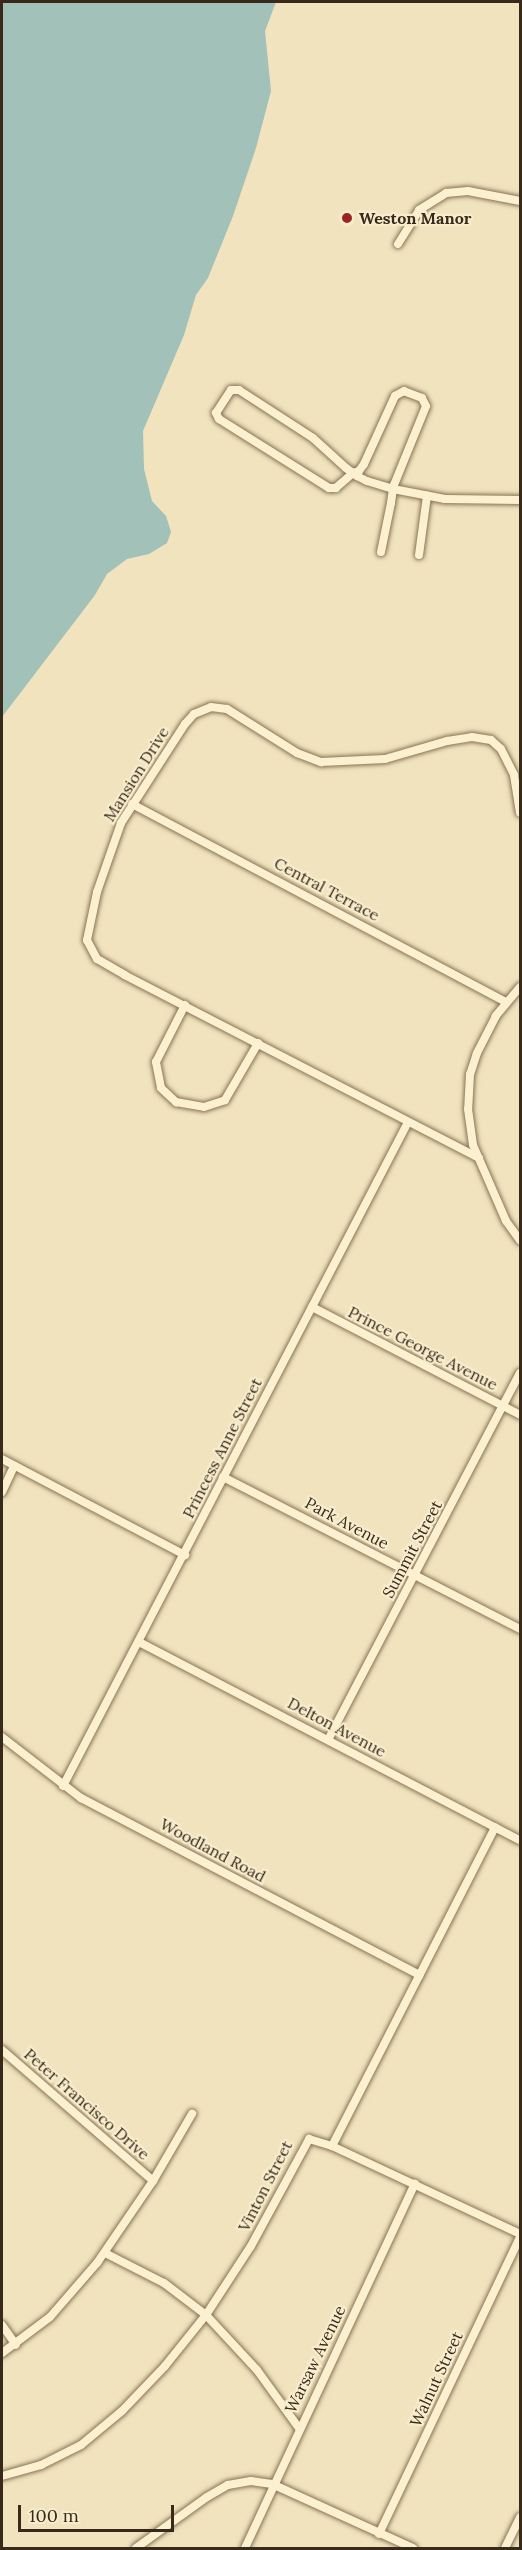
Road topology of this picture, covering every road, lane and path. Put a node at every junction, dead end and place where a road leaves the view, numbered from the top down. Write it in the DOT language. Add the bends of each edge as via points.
graph roads {
  1 [pos="520,201"];
  2 [pos="398,244"];
  3 [pos="353,473"];
  4 [pos="393,489"];
  5 [pos="427,496"];
  6 [pos="520,500"];
  7 [pos="381,552"];
  8 [pos="418,555"];
  9 [pos="132,804"];
  10 [pos="520,813"];
  11 [pos="520,987"];
  12 [pos="506,1002"];
  13 [pos="185,1005"];
  14 [pos="258,1043"];
  15 [pos="408,1122"];
  16 [pos="479,1158"];
  17 [pos="520,1240"];
  18 [pos="312,1307"];
  19 [pos="520,1373"];
  20 [pos="503,1407"];
  21 [pos="520,1415"];
  22 [pos="2,1459"];
  23 [pos="14,1466"];
  24 [pos="223,1478"];
  25 [pos="2,1492"];
  26 [pos="185,1555"];
  27 [pos="415,1575"];
  28 [pos="520,1629"];
  29 [pos="139,1642"];
  30 [pos="2,1737"];
  31 [pos="328,1740"];
  32 [pos="63,1786"];
  33 [pos="495,1827"];
  34 [pos="520,1840"];
  35 [pos="420,1975"];
  36 [pos="2,2050"];
  37 [pos="192,2114"];
  38 [pos="332,2146"];
  39 [pos="153,2181"];
  40 [pos="415,2184"];
  41 [pos="520,2236"];
  42 [pos="105,2253"];
  43 [pos="206,2315"];
  44 [pos="2,2325"];
  45 [pos="16,2345"];
  46 [pos="2,2353"];
  47 [pos="299,2428"];
  48 [pos="2,2476"];
  49 [pos="272,2484"];
  50 [pos="520,2517"];
  51 [pos="379,2534"];
  52 [pos="136,2548"];
  53 [pos="244,2548"];
  54 [pos="413,2548"];
  55 [pos="505,2548"];
  1 -- 2 [label="street" via="468,191 446,193 419,210"];
  3 -- 3 [label="street" via="329,488 219,419 216,413 231,390 239,390 330,451"];
  3 -- 4 [label="street"];
  3 -- 4 [label="street" via="364,464 395,396 409,391 422,398 426,406"];
  4 -- 5 [label="street"];
  4 -- 7 [label="street"];
  5 -- 6 [label="street" via="490,502"];
  5 -- 8 [label="street"];
  9 -- 10 [label="street, Mansion Drive" via="194,714 218,706 297,753 321,762 385,759 447,741 480,737 491,740 501,749 514,775"];
  9 -- 12 [label="street, Central Terrace"];
  9 -- 13 [label="street, Mansion Drive" via="117,830 97,892 88,948 97,959"];
  11 -- 12 [label="street"];
  12 -- 16 [label="street" via="484,1037 470,1074 470,1131"];
  13 -- 14 [label="street, Mansion Drive"];
  13 -- 14 [label="street" via="156,1062 161,1088 176,1102 204,1107 225,1100"];
  14 -- 15 [label="street, Mansion Drive"];
  15 -- 16 [label="street, Mansion Drive"];
  15 -- 18 [label="street, Princess Anne Street"];
  16 -- 17 [label="street" via="506,1221"];
  18 -- 20 [label="street, Prince George Avenue"];
  18 -- 24 [label="street, Princess Anne Street"];
  19 -- 20 [label="street, Summit Street"];
  20 -- 21 [label="street, Prince George Avenue"];
  20 -- 27 [label="street, Summit Street"];
  22 -- 23 [label="street"];
  23 -- 25 [label="street"];
  23 -- 26 [label="street"];
  24 -- 26 [label="street, Princess Anne Street"];
  24 -- 27 [label="street, Park Avenue"];
  26 -- 29 [label="street, Princess Anne Street"];
  27 -- 28 [label="street, Park Avenue"];
  27 -- 31 [label="street, Summit Street"];
  29 -- 31 [label="street, Delton Avenue"];
  29 -- 32 [label="street, Princess Anne Street"];
  30 -- 32 [label="street, Woodland Road"];
  31 -- 33 [label="street, Delton Avenue"];
  32 -- 35 [label="street, Woodland Road"];
  33 -- 34 [label="street, Delton Avenue"];
  33 -- 35 [label="street"];
  35 -- 38 [label="street"];
  36 -- 39 [label="street, Peter Francisco Drive"];
  37 -- 39 [label="street"];
  38 -- 40 [label="street, Vinton Street"];
  38 -- 43 [label="street, Vinton Street" via="315,2138 305,2142 251,2246"];
  39 -- 42 [label="street"];
  40 -- 41 [label="street, Vinton Street"];
  40 -- 47 [label="street, Warsaw Avenue"];
  41 -- 51 [label="street, Walnut Street"];
  42 -- 43 [label="street" via="164,2283"];
  42 -- 45 [label="street" via="50,2317"];
  43 -- 47 [label="street" via="257,2370"];
  43 -- 48 [label="street, Vinton Street" via="165,2366 102,2429 68,2452"];
  44 -- 45 [label="street"];
  45 -- 46 [label="street"];
  47 -- 49 [label="street, Warsaw Avenue"];
  49 -- 51 [label="street"];
  49 -- 52 [label="street" via="251,2481 228,2485"];
  49 -- 53 [label="street, Warsaw Avenue"];
  50 -- 55 [label="street"];
  51 -- 54 [label="street"];
}
